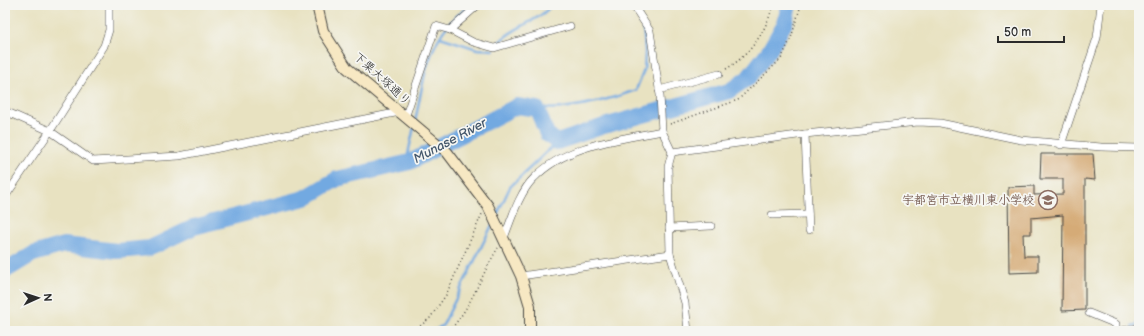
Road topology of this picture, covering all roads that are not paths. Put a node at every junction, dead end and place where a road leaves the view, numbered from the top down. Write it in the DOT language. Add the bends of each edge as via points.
graph roads {
  1 [pos="109,5"];
  2 [pos="317,5"];
  3 [pos="478,5"];
  4 [pos="633,5"];
  5 [pos="1101,5"];
  6 [pos="570,26"];
  7 [pos="450,30"];
  8 [pos="719,74"];
  9 [pos="659,92"];
  10 [pos="5,111"];
  11 [pos="403,115"];
  12 [pos="662,127"];
  13 [pos="50,131"];
  14 [pos="805,134"];
  15 [pos="1061,145"];
  16 [pos="1139,148"];
  17 [pos="672,152"];
  18 [pos="5,197"];
  19 [pos="772,214"];
  20 [pos="808,214"];
  21 [pos="711,226"];
  22 [pos="669,228"];
  23 [pos="809,230"];
  24 [pos="503,236"];
  25 [pos="670,254"];
  26 [pos="521,276"];
  27 [pos="1089,312"];
  28 [pos="1139,328"];
  29 [pos="530,331"];
  30 [pos="688,331"];
  31 [pos="1116,331"];
  32 [pos="1121,331"];
  1 -- 13 [label="street" via="109,30 104,46"];
  2 -- 11 [label="street, 下栗大塚通り" via="323,31 347,68"];
  3 -- 7 [label="street"];
  4 -- 9 [label="street" via="650,31"];
  5 -- 15 [label="street" via="1097,38"];
  6 -- 7 [label="street" via="494,48 473,42"];
  7 -- 11 [label="street" via="436,26"];
  8 -- 9 [label="street"];
  9 -- 12 [label="street"];
  10 -- 13 [label="street"];
  11 -- 13 [label="street" via="179,156 93,161"];
  11 -- 24 [label="street, 下栗大塚通り" via="446,152 487,204"];
  12 -- 17 [label="street"];
  12 -- 24 [label="street" via="578,149 556,160 533,178"];
  13 -- 18 [label="street"];
  14 -- 15 [label="street" via="918,122 940,123 1021,140"];
  14 -- 17 [label="street"];
  14 -- 20 [label="street"];
  15 -- 16 [label="street"];
  17 -- 22 [label="street" via="668,167"];
  19 -- 20 [label="street"];
  20 -- 23 [label="street"];
  21 -- 22 [label="street"];
  22 -- 25 [label="street"];
  24 -- 26 [label="street"];
  25 -- 26 [label="street"];
  25 -- 30 [label="street" via="685,303"];
  26 -- 29 [label="street" via="530,306"];
  27 -- 31 [label="street" via="1116,324"];
  28 -- 32 [label="street"];
}
